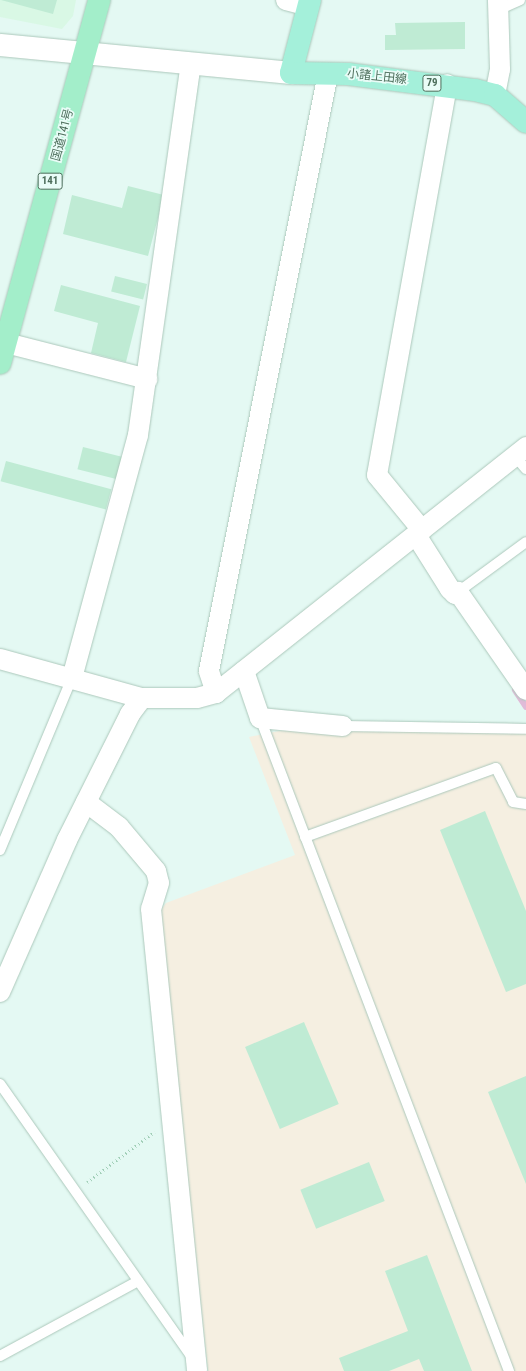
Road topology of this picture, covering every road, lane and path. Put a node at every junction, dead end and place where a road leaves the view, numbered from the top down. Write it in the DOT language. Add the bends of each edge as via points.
graph roads {
  1 [pos="99,0"];
  2 [pos="286,0"];
  3 [pos="520,0"];
  4 [pos="309,3"];
  5 [pos="498,5"];
  6 [pos="0,44"];
  7 [pos="86,52"];
  8 [pos="191,64"];
  9 [pos="292,73"];
  10 [pos="328,74"];
  11 [pos="447,84"];
  12 [pos="496,95"];
  13 [pos="526,122"];
  14 [pos="3,353"];
  15 [pos="147,379"];
  16 [pos="522,457"];
  17 [pos="419,532"];
  18 [pos="526,542"];
  19 [pos="458,592"];
  20 [pos="0,659"];
  21 [pos="244,671"];
  22 [pos="72,678"];
  23 [pos="526,690"];
  24 [pos="216,693"];
  25 [pos="142,698"];
  26 [pos="260,718"];
  27 [pos="343,726"];
  28 [pos="526,729"];
  29 [pos="86,802"];
  30 [pos="526,804"];
  31 [pos="305,837"];
  32 [pos="0,850"];
  33 [pos="0,992"];
  34 [pos="0,1084"];
  35 [pos="172,1119"];
  36 [pos="73,1192"];
  37 [pos="138,1281"];
  38 [pos="0,1356"];
  39 [pos="196,1367"];
  40 [pos="509,1371"];
  1 -- 7 [label="highway, 国道141号 / 141"];
  2 -- 4 [label="street"];
  3 -- 5 [label="lane"];
  4 -- 9 [label="main road"];
  5 -- 12 [label="street" via="500,69"];
  6 -- 7 [label="street"];
  7 -- 8 [label="street"];
  7 -- 14 [label="highway, 国道141号 / 141"];
  8 -- 9 [label="street"];
  8 -- 15 [label="street"];
  9 -- 10 [label="main road, 小諸上田線 / 79"];
  10 -- 11 [label="main road, 小諸上田線 / 79"];
  10 -- 24 [label="street" via="209,671"];
  11 -- 12 [label="main road, 小諸上田線 / 79"];
  11 -- 17 [label="street" via="377,475"];
  12 -- 13 [label="main road, 小諸上田線 / 79"];
  14 -- 15 [label="street"];
  15 -- 22 [label="street" via="138,435"];
  16 -- 17 [label="street"];
  17 -- 19 [label="street" via="450,589 455,594"];
  17 -- 21 [label="street"];
  18 -- 19 [label="lane"];
  19 -- 23 [label="street"];
  20 -- 22 [label="street"];
  21 -- 24 [label="street"];
  21 -- 26 [label="street"];
  22 -- 25 [label="street"];
  22 -- 32 [label="lane"];
  24 -- 25 [label="street" via="197,698"];
  25 -- 29 [label="street" via="130,714"];
  26 -- 27 [label="street"];
  26 -- 31 [label="lane"];
  27 -- 28 [label="lane"];
  29 -- 33 [label="street"];
  29 -- 35 [label="street" via="119,826 156,871 159,882 151,909"];
  30 -- 31 [label="lane" via="513,802 496,768"];
  31 -- 40 [label="lane"];
  34 -- 36 [label="lane"];
  35 -- 36 [label="path"];
  35 -- 39 [label="street"];
  36 -- 37 [label="lane"];
  37 -- 38 [label="lane"];
  37 -- 39 [label="lane"];
}
